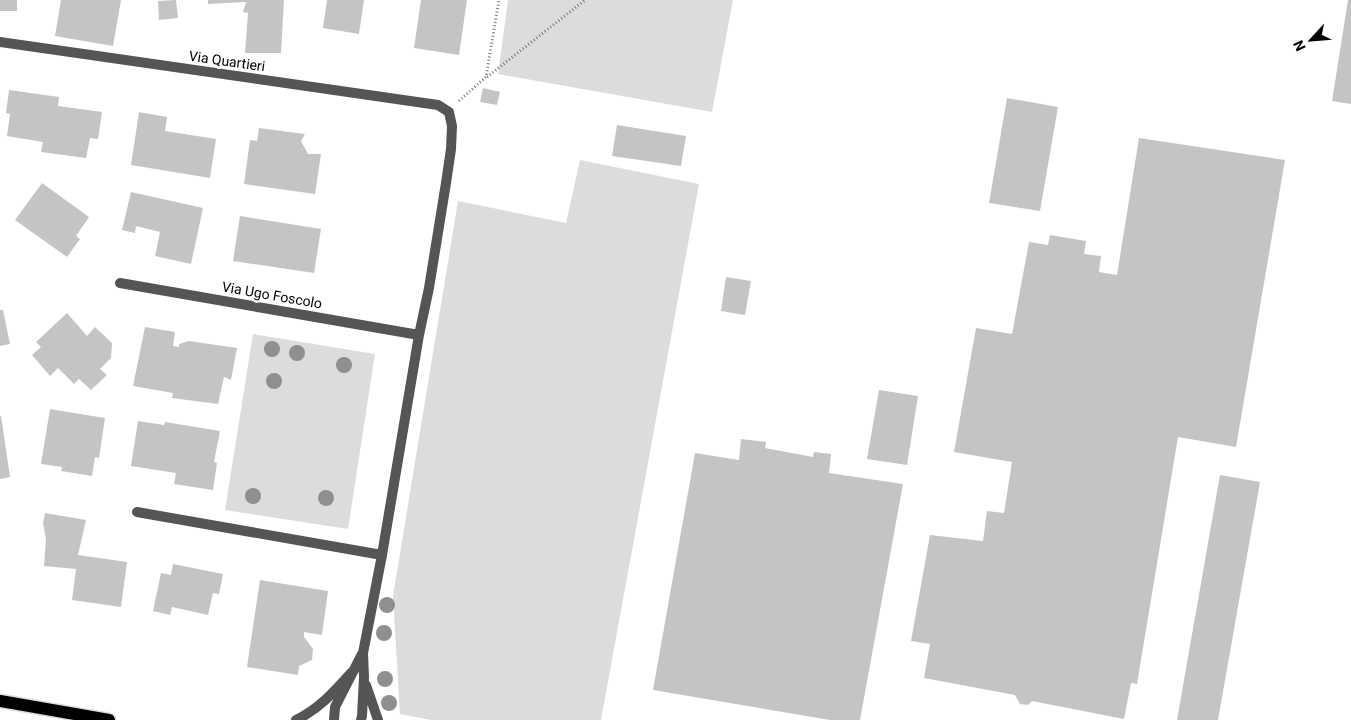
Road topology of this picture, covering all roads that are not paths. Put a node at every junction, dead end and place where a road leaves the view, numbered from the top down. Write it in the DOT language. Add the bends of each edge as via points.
graph roads {
  1 [pos="0,42"];
  2 [pos="120,283"];
  3 [pos="419,335"];
  4 [pos="137,512"];
  5 [pos="382,555"];
  6 [pos="363,653"];
  7 [pos="352,672"];
  8 [pos="364,677"];
  9 [pos="0,700"];
  10 [pos="109,720"];
  11 [pos="296,720"];
  12 [pos="334,720"];
  13 [pos="361,720"];
  14 [pos="378,720"];
  1 -- 3 [label="street, Via Quartieri" via="438,105 449,112 451,149"];
  2 -- 3 [label="street, Via Ugo Foscolo"];
  3 -- 5 [label="street"];
  4 -- 5 [label="street"];
  5 -- 6 [label="street"];
  6 -- 7 [label="street"];
  6 -- 8 [label="street"];
  7 -- 11 [label="street" via="330,696"];
  7 -- 12 [label="street" via="335,707"];
  8 -- 13 [label="street"];
  8 -- 14 [label="street"];
  9 -- 10 [label="main road"];
}
